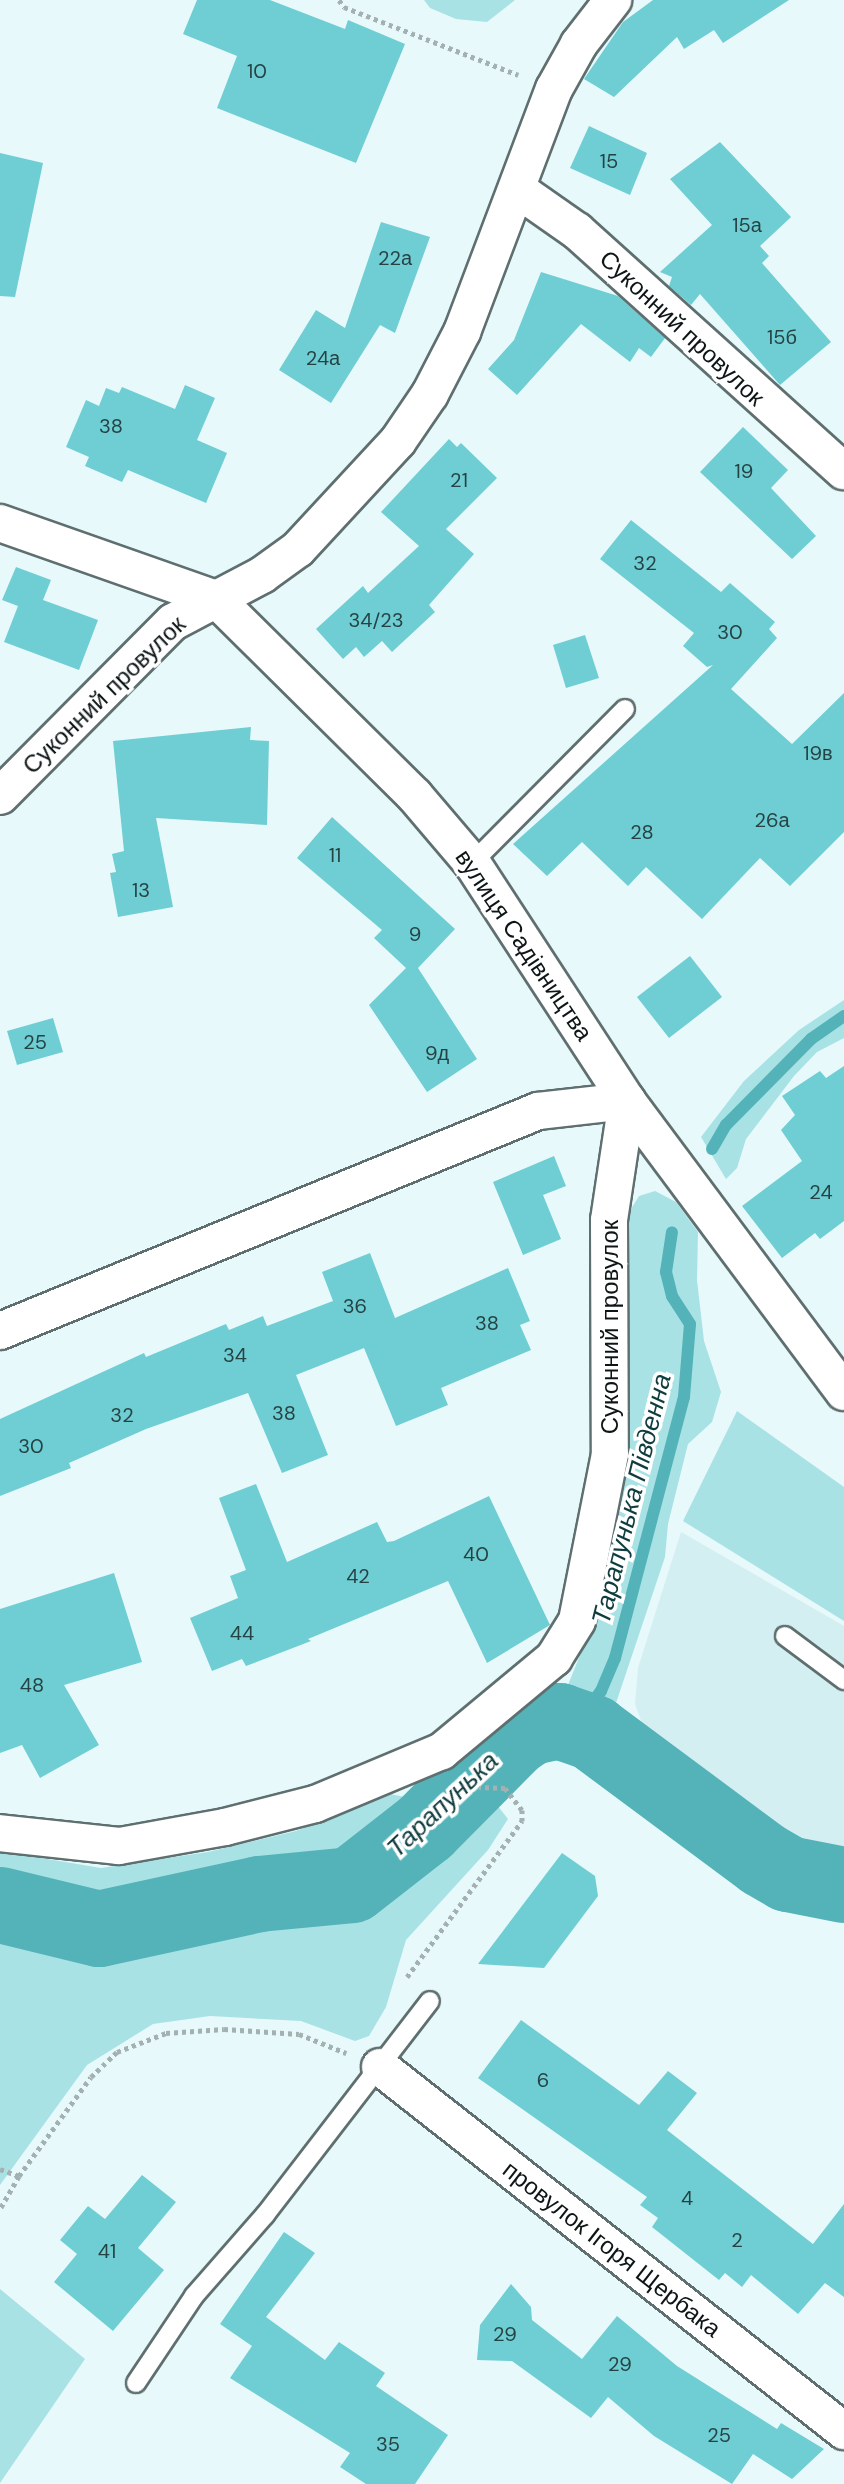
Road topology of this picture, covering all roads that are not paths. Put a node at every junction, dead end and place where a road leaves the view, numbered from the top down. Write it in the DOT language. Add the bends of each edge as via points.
graph roads {
  1 [pos="613,0"];
  2 [pos="517,189"];
  3 [pos="844,471"];
  4 [pos="0,523"];
  5 [pos="216,599"];
  6 [pos="625,709"];
  7 [pos="0,796"];
  8 [pos="472,863"];
  9 [pos="627,1101"];
  10 [pos="0,1331"];
  11 [pos="844,1392"];
  12 [pos="785,1636"];
  13 [pos="844,1680"];
  14 [pos="0,1833"];
  15 [pos="430,2001"];
  16 [pos="380,2067"];
  17 [pos="136,2383"];
  18 [pos="844,2431"];
  1 -- 2 [label="street, Суконний провулок" via="579,44 554,89"];
  2 -- 3 [label="street, Суконний провулок" via="577,231"];
  2 -- 5 [label="street, Суконний провулок" via="447,364 398,441 298,549"];
  4 -- 5 [label="street, вулиця Садівництва"];
  5 -- 7 [label="street, Суконний провулок" via="173,622"];
  5 -- 8 [label="street, вулиця Садівництва" via="415,796"];
  6 -- 8 [label="lane"];
  8 -- 9 [label="street, вулиця Садівництва"];
  9 -- 10 [label="street" via="538,1111"];
  9 -- 11 [label="street, вулиця Садівництва"];
  9 -- 14 [label="street, Суконний провулок" via="609,1220 610,1454 577,1621 554,1658 442,1751 315,1804 119,1846"];
  12 -- 13 [label="lane"];
  15 -- 16 [label="lane"];
  16 -- 17 [label="lane" via="265,2215 194,2296"];
  16 -- 18 [label="street, провулок Ігоря Щербака"];
}
